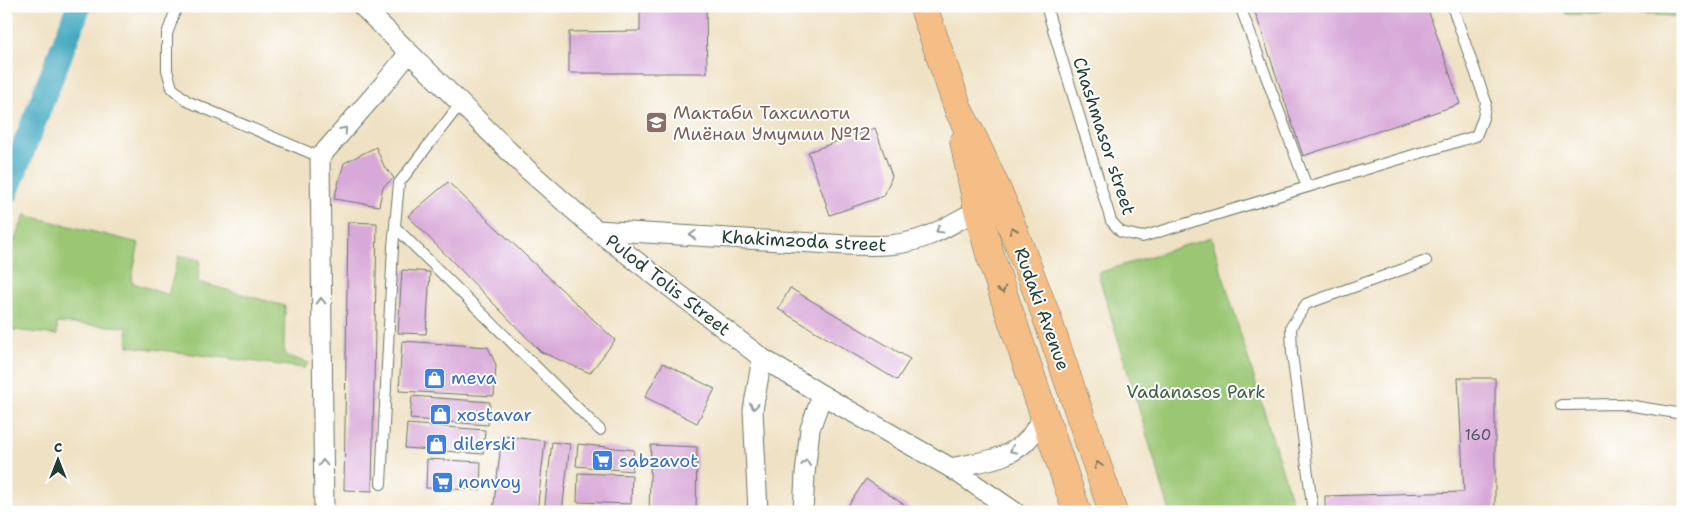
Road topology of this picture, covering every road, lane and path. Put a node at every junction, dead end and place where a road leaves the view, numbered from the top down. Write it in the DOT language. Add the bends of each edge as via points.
graph roads {
  1 [pos="9,6"];
  2 [pos="177,6"];
  3 [pos="362,6"];
  4 [pos="923,6"];
  5 [pos="1046,6"];
  6 [pos="1240,6"];
  7 [pos="1452,6"];
  8 [pos="6,12"];
  9 [pos="409,53"];
  10 [pos="460,103"];
  11 [pos="320,157"];
  12 [pos="1307,187"];
  13 [pos="990,205"];
  14 [pos="394,227"];
  15 [pos="596,230"];
  16 [pos="1426,261"];
  17 [pos="762,358"];
  18 [pos="822,395"];
  19 [pos="1560,405"];
  20 [pos="1044,414"];
  21 [pos="1683,414"];
  22 [pos="600,430"];
  23 [pos="951,468"];
  24 [pos="381,484"];
  25 [pos="324,512"];
  26 [pos="758,512"];
  27 [pos="802,512"];
  28 [pos="1015,512"];
  29 [pos="1077,512"];
  30 [pos="1113,512"];
  31 [pos="1313,512"];
  1 -- 8 [label="lane"];
  2 -- 11 [label="lane" via="167,34 167,70 172,88 187,101"];
  3 -- 9 [label="street, Pulod Tolis Street"];
  4 -- 13 [label="highway, Rudaki Avenue"];
  5 -- 12 [label="lane, Chashmasor street" via="1111,221 1121,232 1142,237"];
  6 -- 12 [label="lane"];
  7 -- 12 [label="lane, Chashmasor street" via="1486,102 1484,118 1476,136"];
  9 -- 10 [label="street, Pulod Tolis Street"];
  11 -- 9 [label="street, one-way"];
  10 -- 14 [label="lane" via="399,183"];
  10 -- 15 [label="street, Pulod Tolis Street" via="528,170"];
  25 -- 11 [label="street, one-way"];
  13 -- 15 [label="street, Khakimzoda street, one-way" via="932,235 886,246"];
  13 -- 20 [label="highway, Rudaki Avenue, one-way" via="990,255"];
  30 -- 13 [label="highway, Rudaki Avenue, one-way" via="1046,316"];
  14 -- 22 [label="lane"];
  14 -- 24 [label="lane"];
  15 -- 17 [label="street, Pulod Tolis Street"];
  16 -- 31 [label="lane" via="1306,304 1291,327"];
  17 -- 18 [label="street, Pulod Tolis Street"];
  17 -- 26 [label="street, one-way" via="753,410"];
  18 -- 23 [label="street, Pulod Tolis Street"];
  27 -- 18 [label="street, one-way" via="810,429"];
  19 -- 21 [label="lane" via="1620,404"];
  20 -- 23 [label="street, one-way" via="1030,437 1016,449 995,458"];
  20 -- 29 [label="highway, Rudaki Avenue"];
  23 -- 28 [label="street, Pulod Tolis Street"];
}
